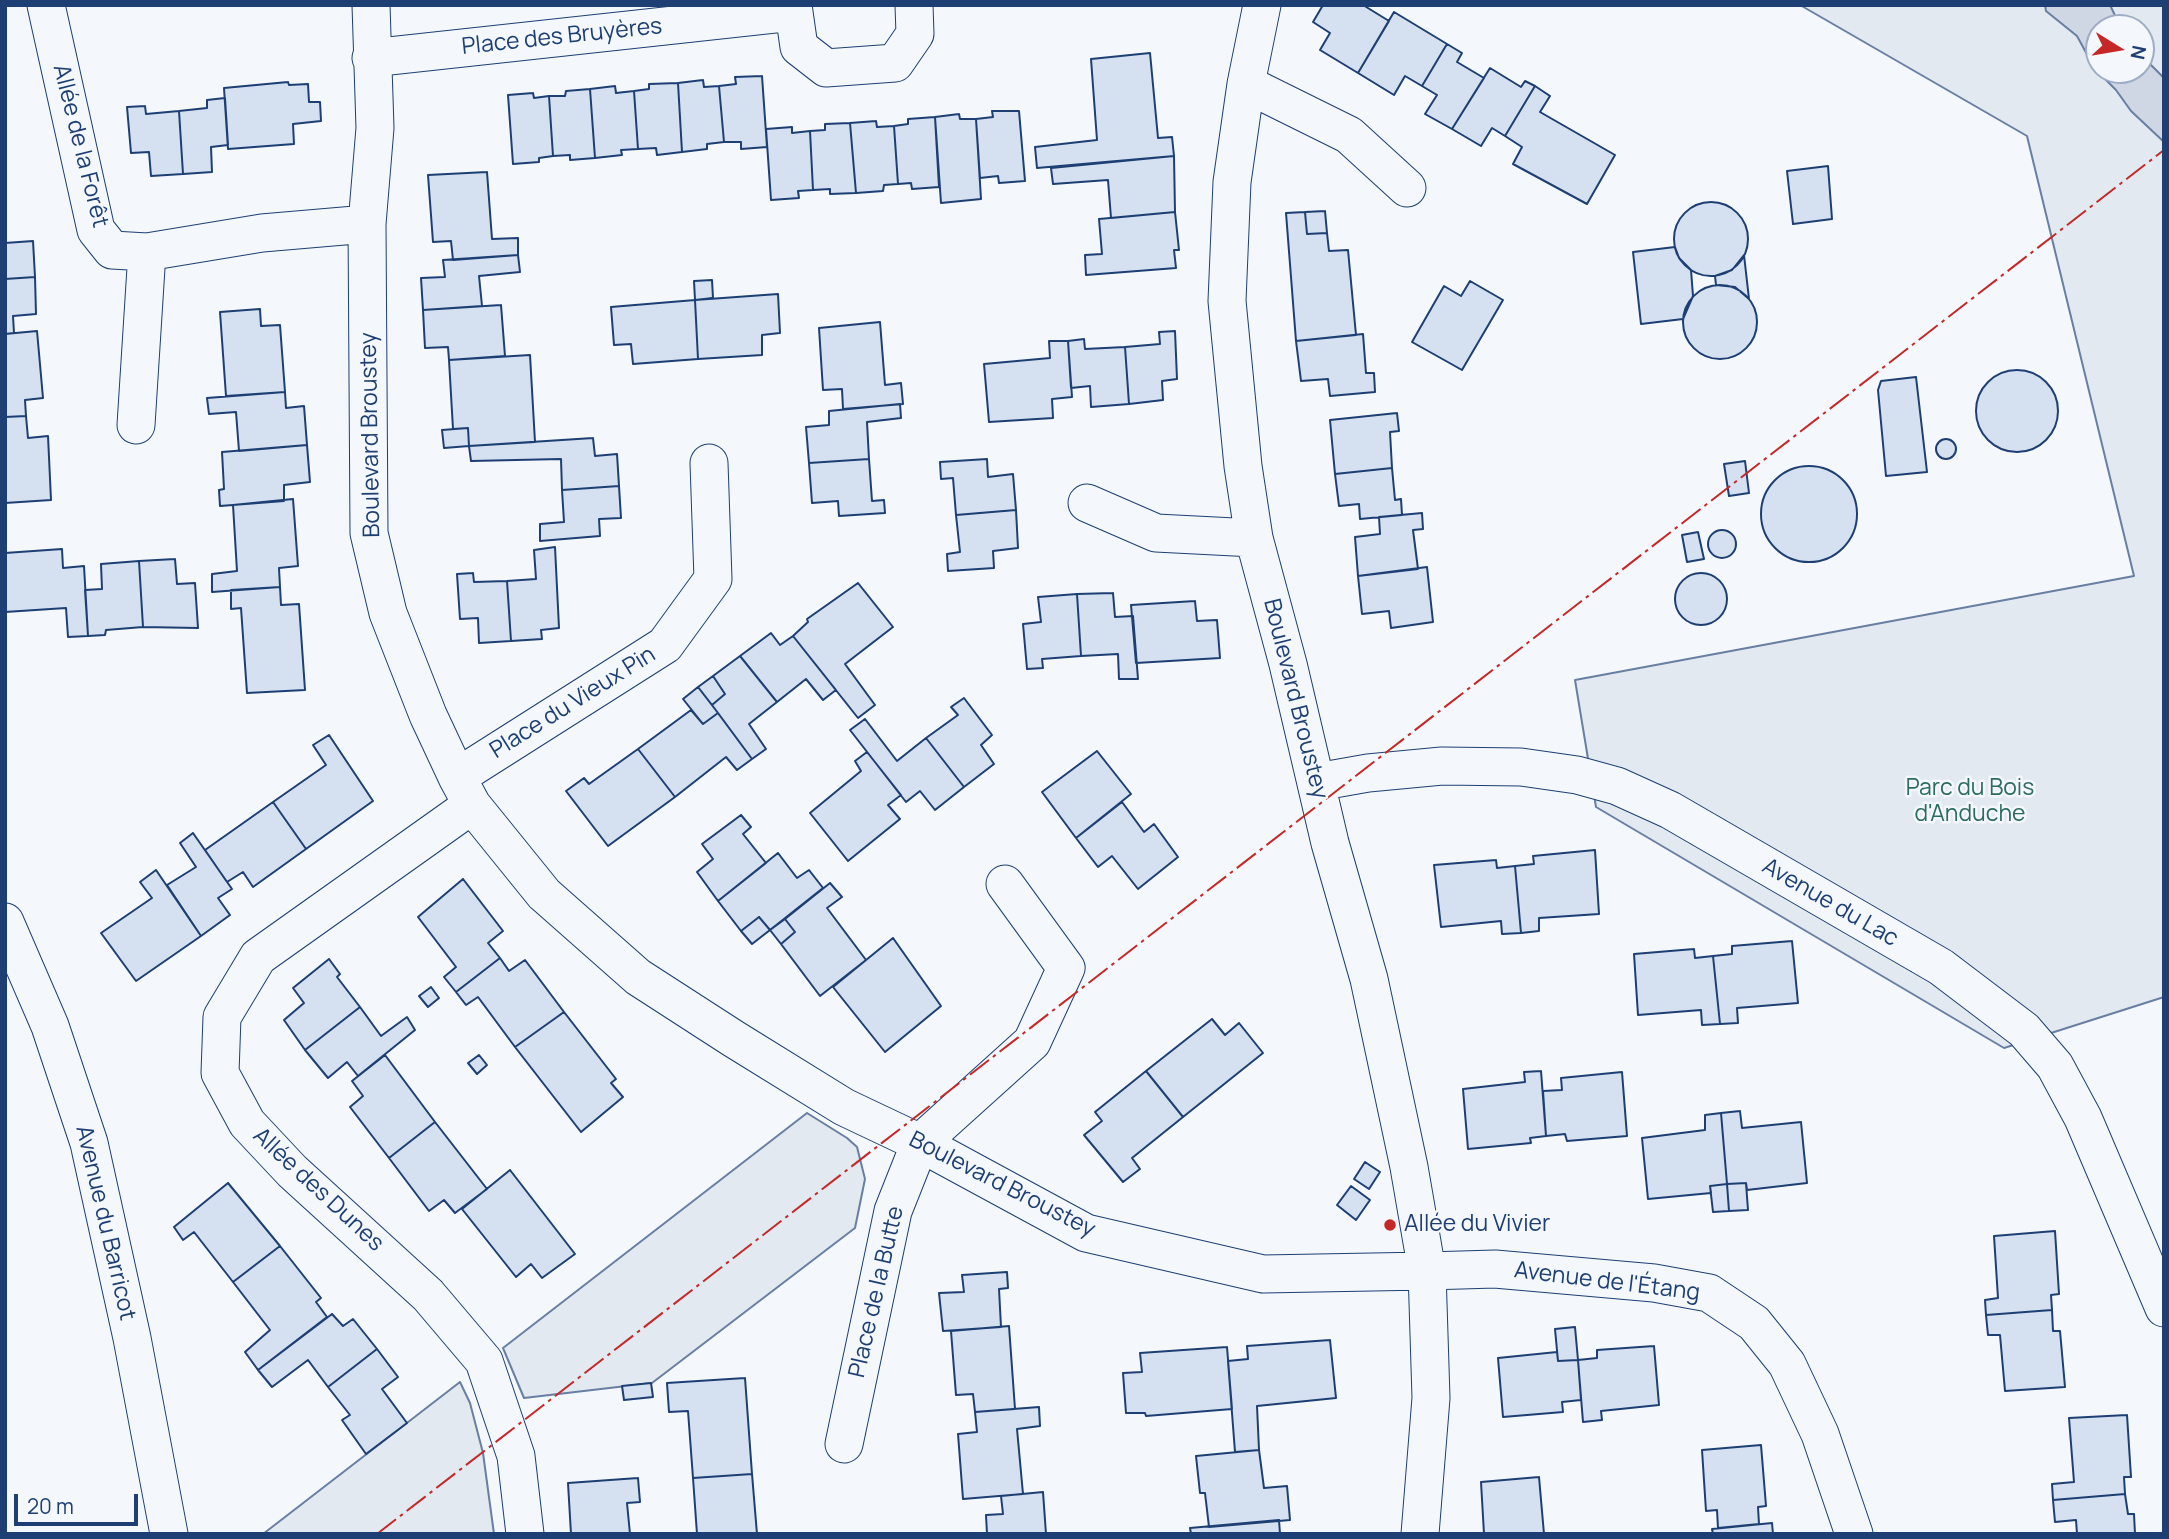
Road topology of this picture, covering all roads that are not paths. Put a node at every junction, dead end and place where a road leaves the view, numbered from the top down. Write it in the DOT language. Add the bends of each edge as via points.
graph roads {
  1 [pos="46,5"];
  2 [pos="371,5"];
  3 [pos="914,5"];
  4 [pos="1262,5"];
  5 [pos="793,9"];
  6 [pos="372,58"];
  7 [pos="1246,84"];
  8 [pos="1407,187"];
  9 [pos="367,224"];
  10 [pos="147,252"];
  11 [pos="136,425"];
  12 [pos="709,463"];
  13 [pos="1087,503"];
  14 [pos="1254,538"];
  15 [pos="1317,782"];
  16 [pos="464,791"];
  17 [pos="1005,884"];
  18 [pos="5,922"];
  19 [pos="920,1143"];
  20 [pos="1427,1271"];
  21 [pos="2164,1308"];
  22 [pos="844,1444"];
  23 [pos="169,1534"];
  24 [pos="524,1534"];
  25 [pos="1420,1534"];
  26 [pos="1854,1534"];
  1 -- 10 [label="street, Allée de la Forêt" via="96,230 113,250"];
  2 -- 6 [label="street, Boulevard Broustey"];
  3 -- 5 [label="street, Place des Bruyères" via="915,34 895,63 826,68 799,47"];
  4 -- 7 [label="street, Boulevard Broustey"];
  5 -- 6 [label="street, Place des Bruyères"];
  6 -- 9 [label="street, Boulevard Broustey" via="374,128"];
  7 -- 8 [label="street" via="1349,135"];
  7 -- 14 [label="street, Boulevard Broustey" via="1232,182 1227,301"];
  9 -- 10 [label="street, Allée de la Forêt" via="262,233"];
  9 -- 16 [label="street, Boulevard Broustey" via="369,533 388,613"];
  10 -- 11 [label="street"];
  12 -- 16 [label="street, Place du Vieux Pin" via="713,579 665,645"];
  13 -- 14 [label="street" via="1156,533"];
  14 -- 15 [label="street, Boulevard Broustey"];
  15 -- 20 [label="street, Boulevard Broustey" via="1369,979"];
  15 -- 21 [label="street, Avenue du Lac" via="1442,765 1521,766 1617,786 1670,810 1941,967 2024,1030 2055,1066 2083,1118"];
  16 -- 19 [label="street, Boulevard Broustey" via="544,894 638,977 844,1107"];
  16 -- 24 [label="street, Allée des Dunes" via="258,957 222,1017 220,1073 247,1124 428,1295 484,1361 516,1456"];
  17 -- 19 [label="street" via="1066,968 1032,1042"];
  18 -- 23 [label="street, Avenue du Barricot" via="50,1026 89,1143"];
  19 -- 20 [label="street, Boulevard Broustey" via="1086,1233 1263,1274"];
  19 -- 22 [label="street, Place de la Butte" via="893,1211"];
  20 -- 25 [label="street" via="1431,1398"];
  20 -- 26 [label="street, Avenue de l'Étang" via="1495,1269 1654,1283 1709,1293 1754,1323 1787,1364 1820,1434"];
}
